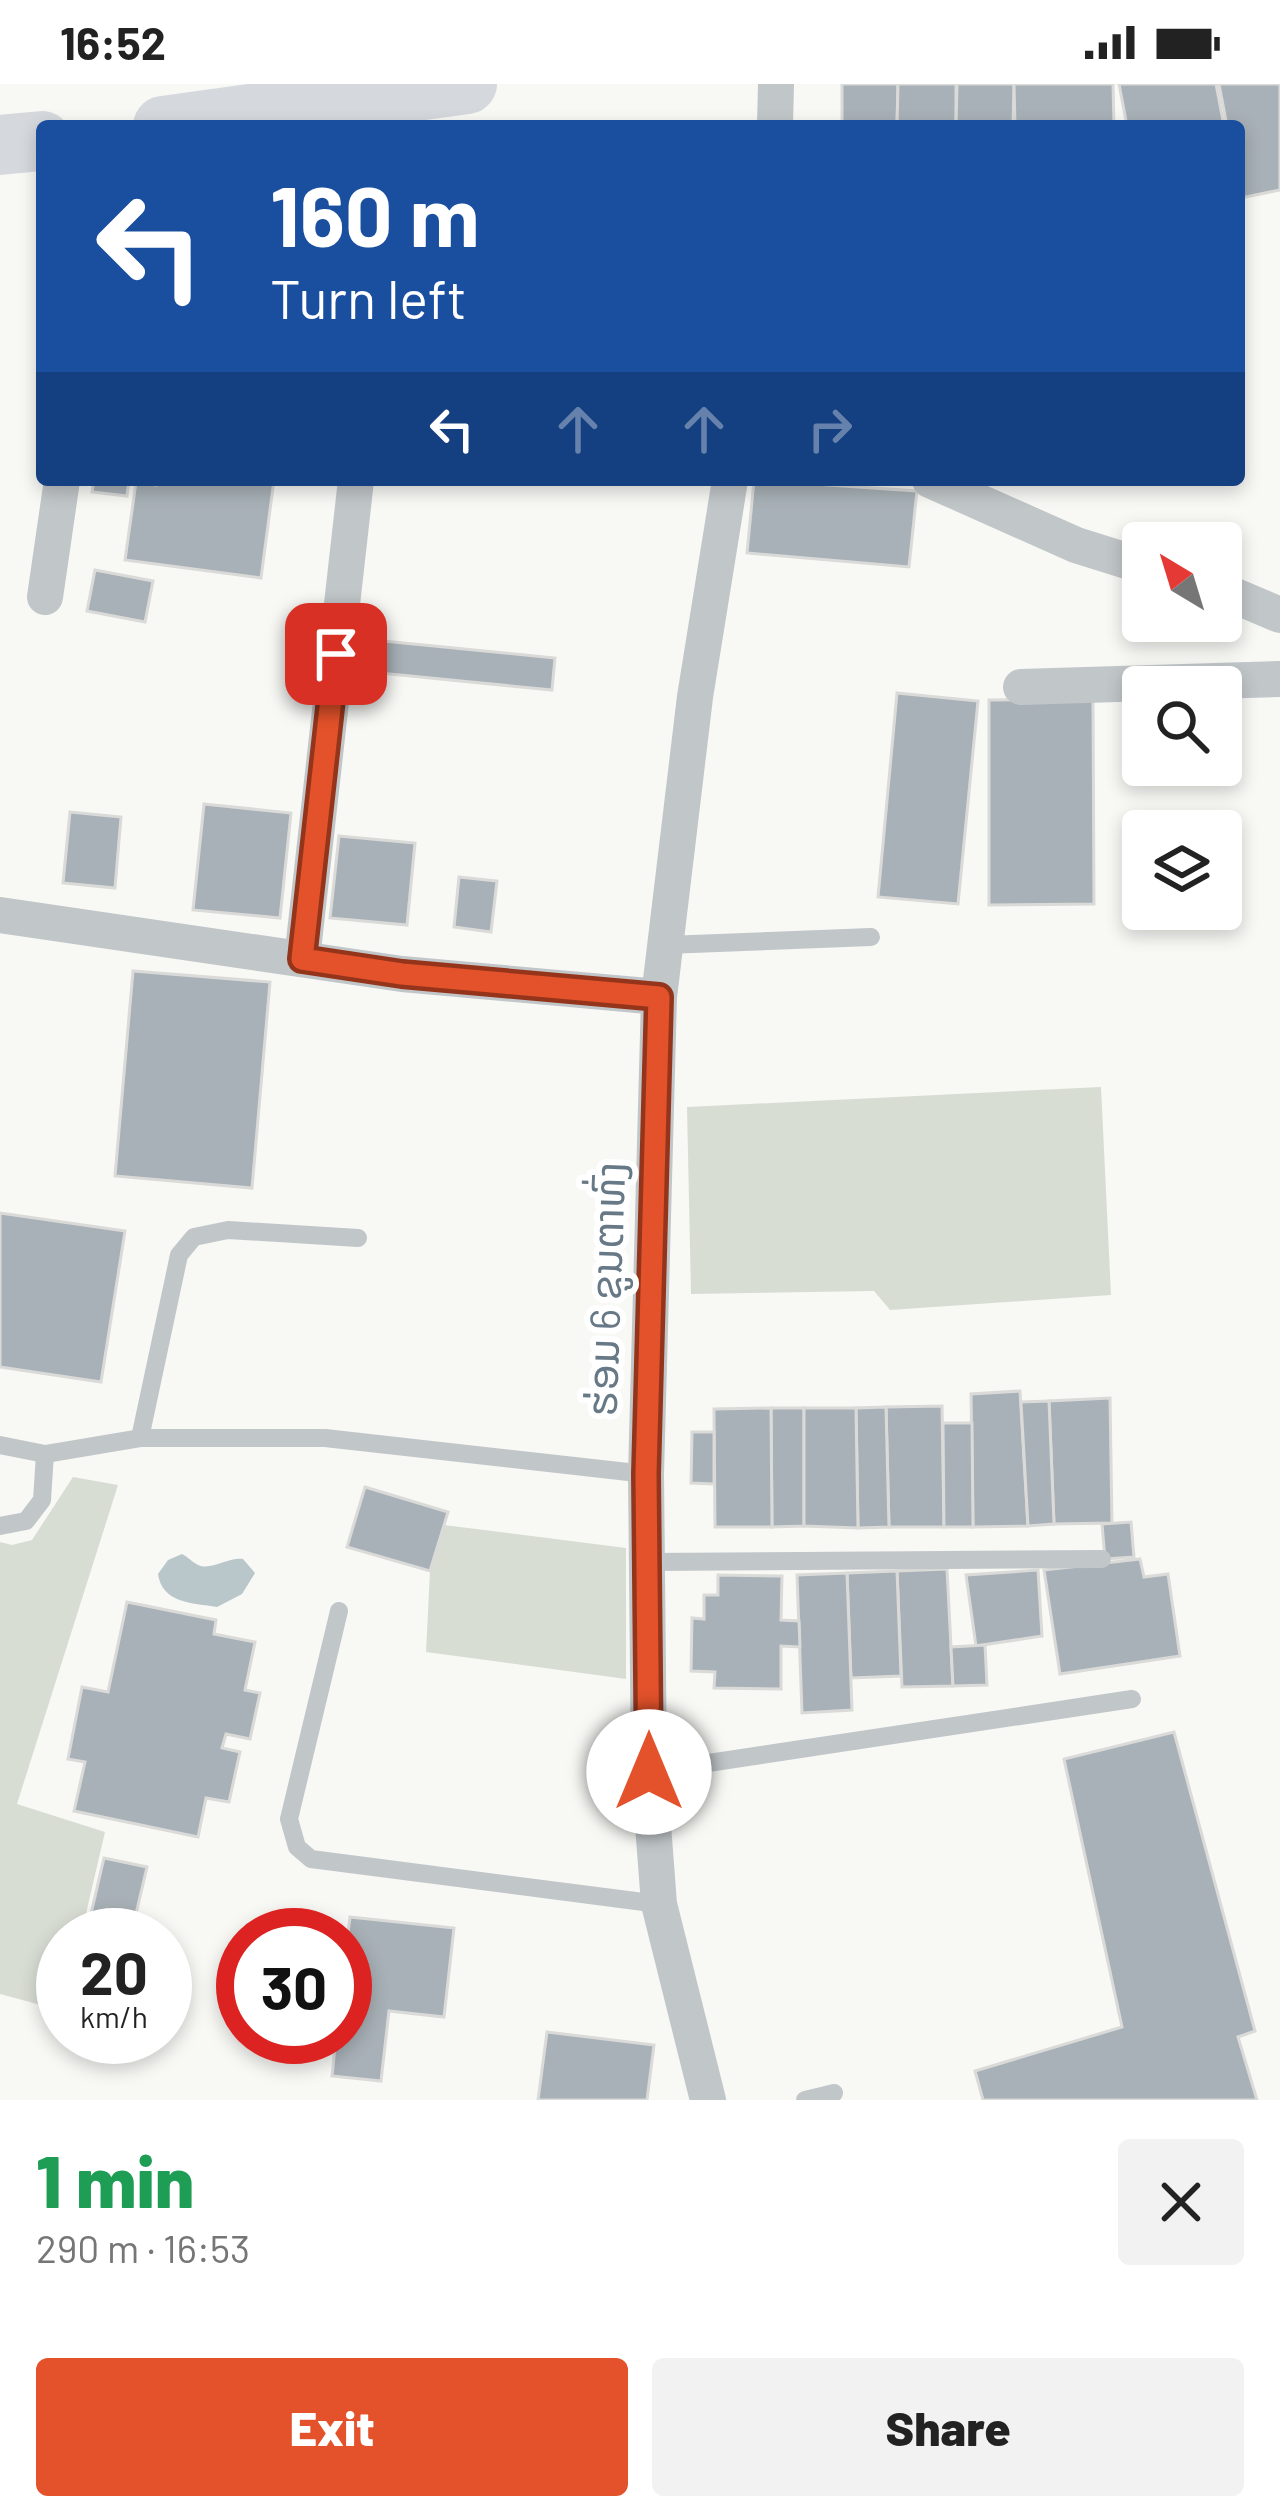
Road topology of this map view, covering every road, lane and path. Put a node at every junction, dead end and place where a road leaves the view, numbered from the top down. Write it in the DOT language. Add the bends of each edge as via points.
graph roads {
  1 [pos="467,84"];
  2 [pos="776,84"];
  3 [pos="388,111"];
  4 [pos="253,120"];
  5 [pos="775,120"];
  6 [pos="36,142"];
  7 [pos="0,145"];
  8 [pos="61,486"];
  9 [pos="355,486"];
  10 [pos="729,486"];
  11 [pos="943,486"];
  12 [pos="1122,559"];
  13 [pos="45,597"];
  14 [pos="1242,599"];
  15 [pos="1280,615"];
  16 [pos="1280,679"];
  17 [pos="1021,687"];
  18 [pos="0,915"];
  19 [pos="871,937"];
  20 [pos="666,945"];
  21 [pos="302,959"];
  22 [pos="659,997"];
  23 [pos="358,1238"];
  24 [pos="140,1438"];
  25 [pos="0,1445"];
  26 [pos="44,1454"];
  27 [pos="646,1474"];
  28 [pos="0,1526"];
  29 [pos="1102,1559"];
  30 [pos="648,1562"];
  31 [pos="339,1611"];
  32 [pos="1132,1699"];
  33 [pos="649,1772"];
  34 [pos="659,1904"];
  35 [pos="834,2093"];
  36 [pos="708,2100"];
  37 [pos="805,2100"];
  1 -- 3 [label="main road"];
  2 -- 5 [label="street"];
  3 -- 4 [label="main road"];
  6 -- 7 [label="main road"];
  8 -- 13 [label="street"];
  9 -- 21 [label="street"];
  10 -- 20 [label="street, ຮ່ອມ 6 ຂູນຕາທົ່ງ"];
  11 -- 12 [label="street"];
  14 -- 15 [label="street"];
  16 -- 17 [label="street"];
  18 -- 21 [label="street"];
  19 -- 20 [label="lane"];
  20 -- 22 [label="street, ຮ່ອມ 6 ຂູນຕາທົ່ງ"];
  21 -- 22 [label="street"];
  22 -- 27 [label="street, ຮ່ອມ 6 ຂູນຕາທົ່ງ"];
  23 -- 24 [label="lane" via="228,1230 194,1237 178,1255"];
  24 -- 26 [label="lane"];
  24 -- 27 [label="lane" via="325,1438"];
  25 -- 26 [label="lane"];
  26 -- 28 [label="lane" via="42,1500 26,1521"];
  27 -- 30 [label="street, ຮ່ອມ 6 ຂູນຕາທົ່ງ"];
  29 -- 30 [label="lane"];
  30 -- 33 [label="street, ຮ່ອມ 6 ຂູນຕາທົ່ງ"];
  31 -- 34 [label="lane" via="289,1819 297,1847 311,1859"];
  32 -- 33 [label="lane"];
  33 -- 34 [label="street, ຮ່ອມ 6 ຂູນຕາທົ່ງ"];
  34 -- 36 [label="street, ຮ່ອມ 6 ຂູນຕາທົ່ງ"];
  35 -- 37 [label="lane"];
}
